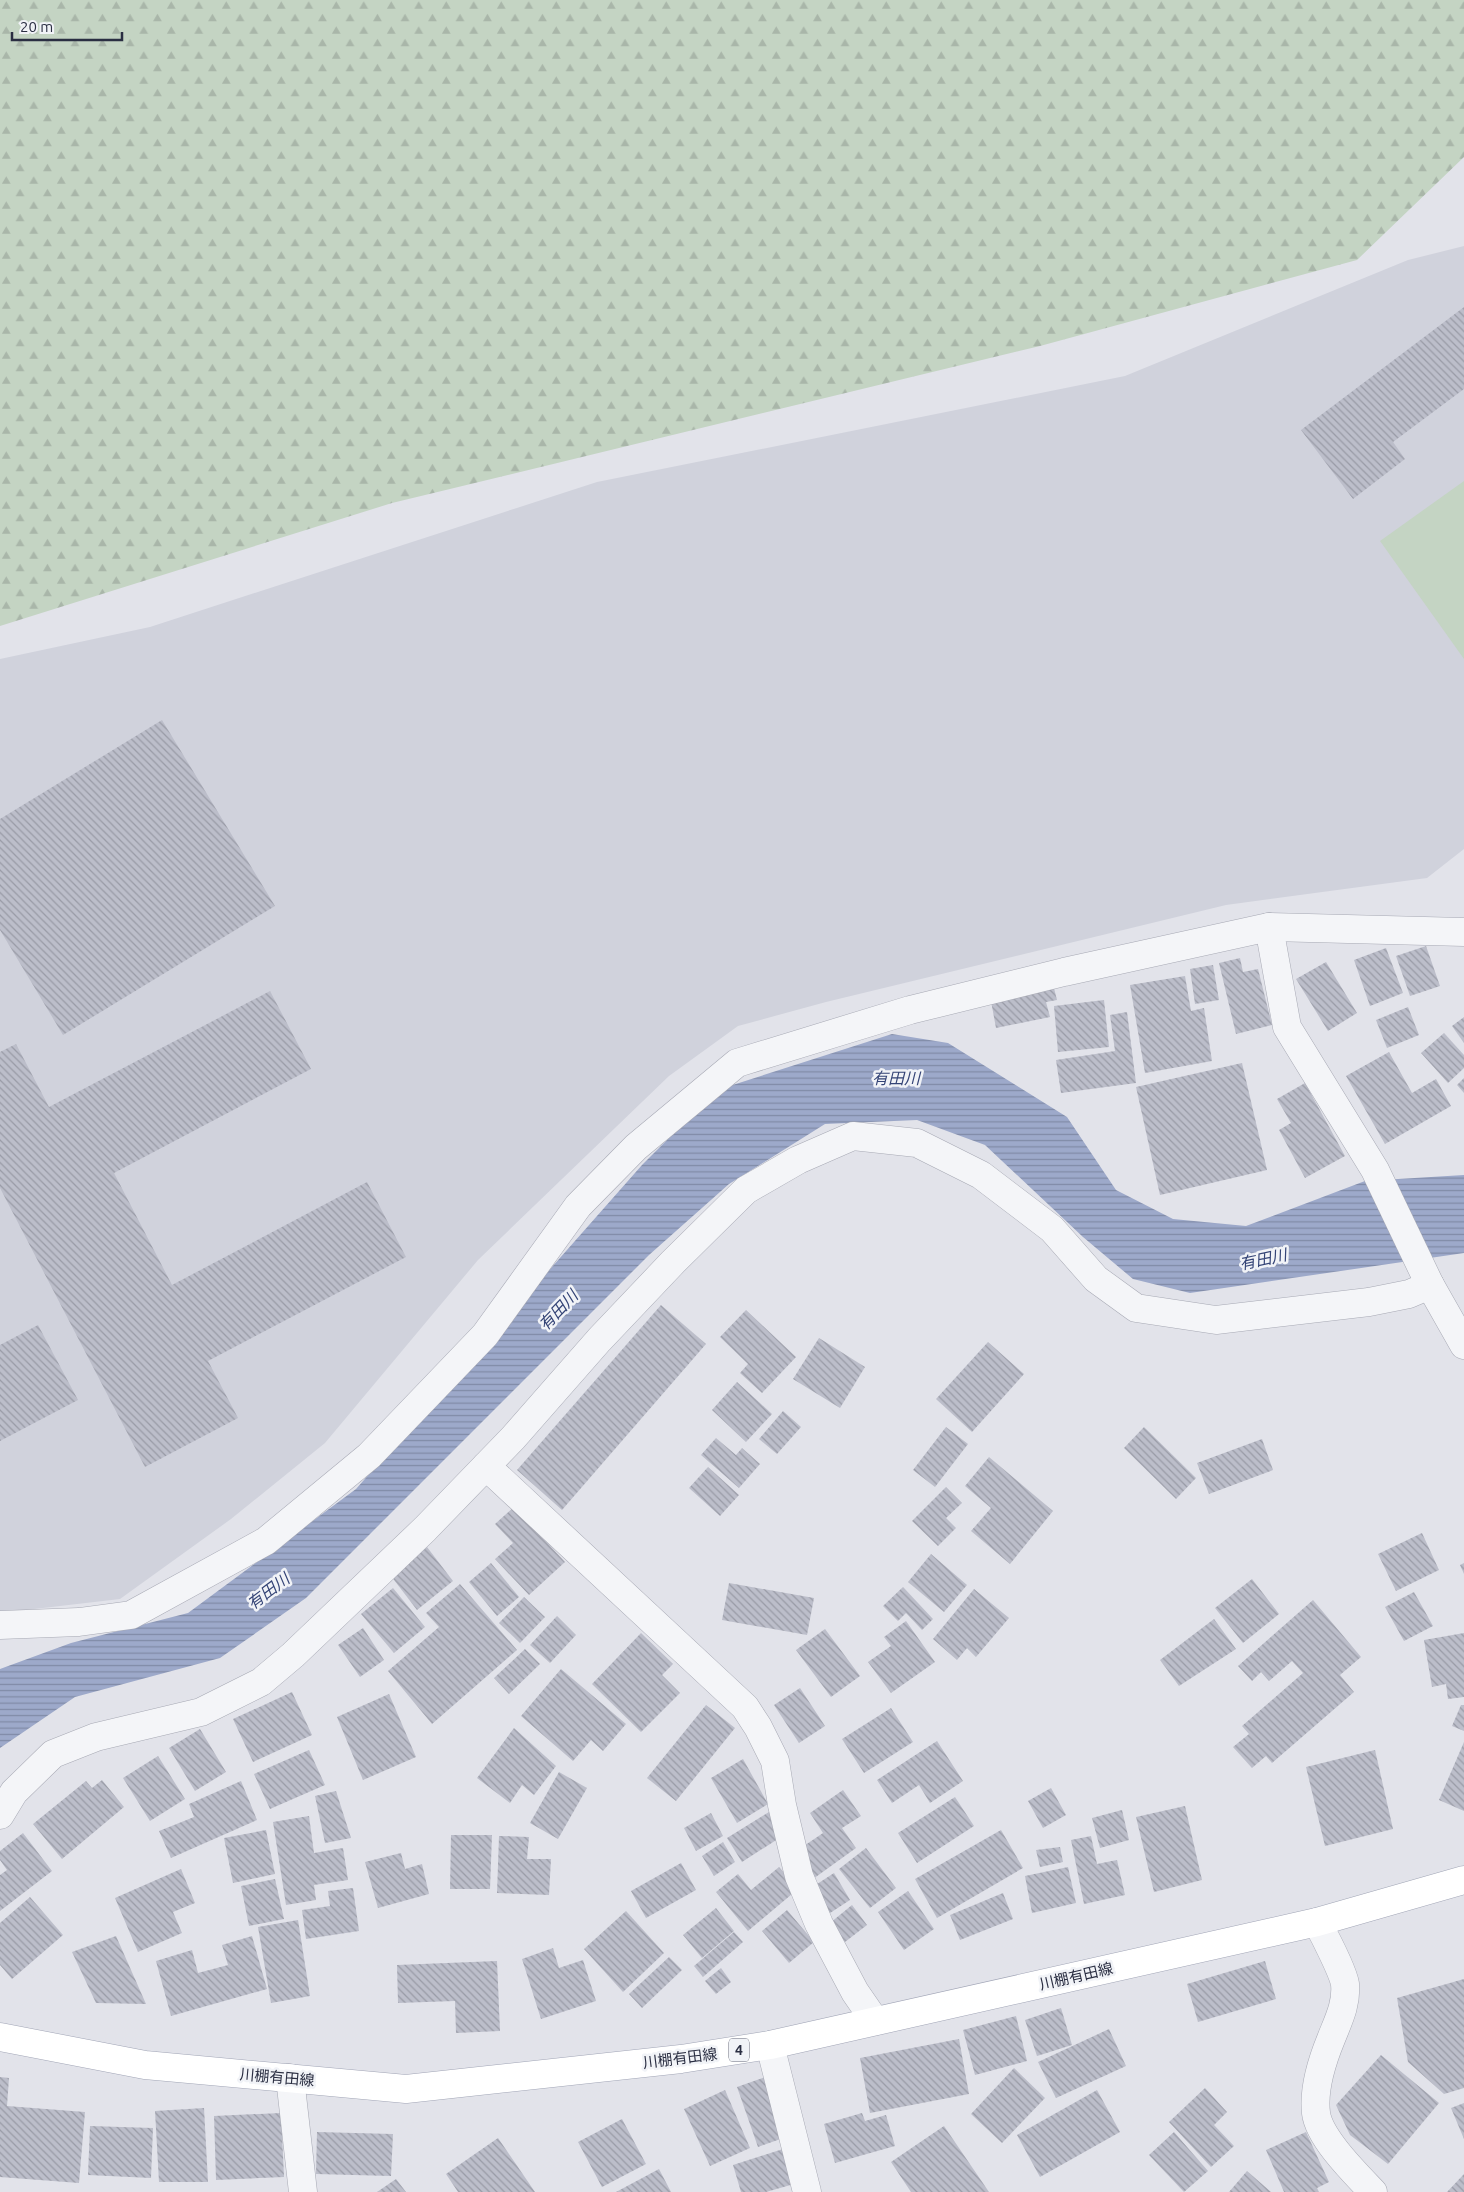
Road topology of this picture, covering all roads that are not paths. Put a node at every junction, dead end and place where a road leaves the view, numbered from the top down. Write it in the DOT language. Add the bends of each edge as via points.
graph roads {
  1 [pos="1269,927"];
  2 [pos="1464,932"];
  3 [pos="1430,1285"];
  4 [pos="1464,1345"];
  5 [pos="486,1466"];
  6 [pos="0,1625"];
  7 [pos="0,1815"];
  8 [pos="1464,1880"];
  9 [pos="1317,1922"];
  10 [pos="875,2021"];
  11 [pos="0,2037"];
  12 [pos="770,2045"];
  13 [pos="290,2078"];
  14 [pos="303,2192"];
  15 [pos="807,2192"];
  16 [pos="1373,2192"];
  1 -- 2 [label="street"];
  1 -- 3 [label="street" via="1287,1027 1375,1170"];
  1 -- 6 [label="street" via="910,1010 737,1063 636,1147 578,1206 484,1335 368,1456 266,1542 131,1614 79,1622"];
  3 -- 4 [label="street"];
  3 -- 5 [label="street" via="1409,1294 1369,1302 1216,1320 1136,1308 1096,1280 1052,1229 981,1175 917,1143 853,1136 798,1160 746,1190 672,1262"];
  5 -- 7 [label="street" via="418,1536 261,1682 201,1712 96,1737 53,1754 14,1792"];
  5 -- 10 [label="street" via="745,1707 775,1762 799,1876 815,1916 855,1992"];
  8 -- 9 [label="main road, 川棚有田線 / 4"];
  9 -- 10 [label="main road, 川棚有田線 / 4"];
  9 -- 16 [label="street" via="1345,1982 1345,2003 1324,2056 1316,2089 1316,2114 1329,2142"];
  10 -- 12 [label="main road, 川棚有田線 / 4"];
  11 -- 13 [label="main road, 川棚有田線 / 4" via="146,2066"];
  12 -- 13 [label="main road, 川棚有田線 / 4" via="681,2059 406,2089"];
  12 -- 15 [label="street"];
  13 -- 14 [label="street"];
}
